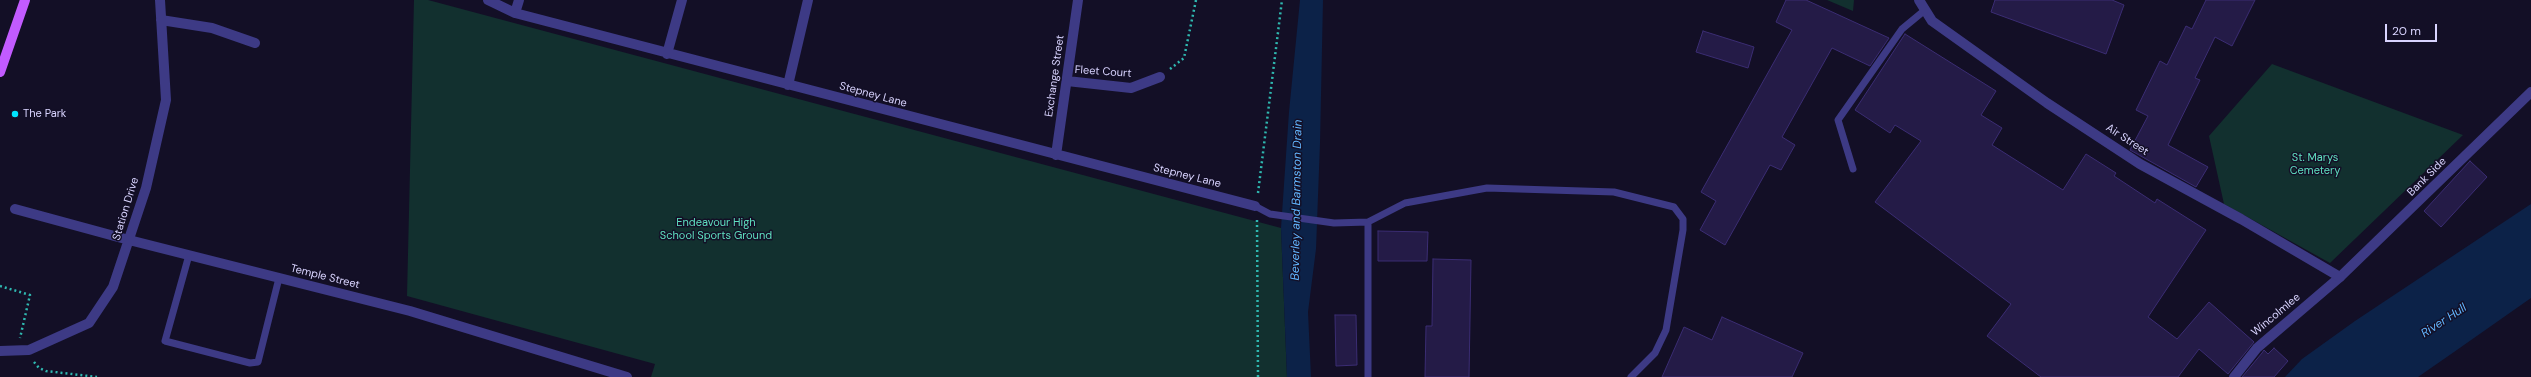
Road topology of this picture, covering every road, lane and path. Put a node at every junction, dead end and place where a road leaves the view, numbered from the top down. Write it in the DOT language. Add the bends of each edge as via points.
graph roads {
  1 [pos="25,0"];
  2 [pos="160,0"];
  3 [pos="488,0"];
  4 [pos="519,0"];
  5 [pos="682,0"];
  6 [pos="808,0"];
  7 [pos="1076,0"];
  8 [pos="1196,0"];
  9 [pos="1282,0"];
  10 [pos="1919,0"];
  11 [pos="1925,10"];
  12 [pos="515,13"];
  13 [pos="161,20"];
  14 [pos="255,43"];
  15 [pos="667,54"];
  16 [pos="0,72"];
  17 [pos="1160,77"];
  18 [pos="1067,81"];
  19 [pos="788,85"];
  20 [pos="2531,92"];
  21 [pos="1056,155"];
  22 [pos="1853,169"];
  23 [pos="1255,206"];
  24 [pos="15,208"];
  25 [pos="1368,222"];
  26 [pos="129,240"];
  27 [pos="189,255"];
  28 [pos="2340,277"];
  29 [pos="279,278"];
  30 [pos="0,286"];
  31 [pos="29,350"];
  32 [pos="0,351"];
  33 [pos="17,351"];
  34 [pos="98,377"];
  35 [pos="627,377"];
  36 [pos="1258,377"];
  37 [pos="1368,377"];
  38 [pos="1631,377"];
  39 [pos="2234,377"];
  1 -- 16 [label="main road"];
  2 -- 13 [label="street, Station Drive"];
  3 -- 12 [label="street, Stepney Lane"];
  4 -- 12 [label="street"];
  5 -- 15 [label="street"];
  6 -- 19 [label="street"];
  7 -- 18 [label="street, Exchange Street"];
  8 -- 17 [label="path" via="1184,58"];
  9 -- 23 [label="path" via="1261,181"];
  10 -- 11 [label="street, Air Street"];
  11 -- 22 [label="lane" via="1902,29 1838,120"];
  11 -- 28 [label="street, Air Street" via="1932,21 1951,35 2047,103 2140,164"];
  12 -- 15 [label="street, Stepney Lane"];
  13 -- 14 [label="street" via="212,28"];
  13 -- 26 [label="street, Station Drive" via="166,100 146,188"];
  15 -- 19 [label="street, Stepney Lane"];
  17 -- 18 [label="street, Fleet Court" via="1131,88"];
  18 -- 21 [label="street, Exchange Street"];
  19 -- 21 [label="street, Stepney Lane"];
  20 -- 28 [label="street, Bank Side"];
  21 -- 23 [label="street, Stepney Lane"];
  23 -- 25 [label="lane" via="1270,214 1334,223"];
  23 -- 36 [label="path" via="1258,230"];
  24 -- 26 [label="street, Temple Street"];
  25 -- 37 [label="lane"];
  25 -- 38 [label="lane" via="1405,204 1487,188 1614,192 1674,207 1683,218 1683,230 1666,330 1655,352"];
  26 -- 27 [label="street, Temple Street"];
  26 -- 31 [label="street, Station Drive" via="113,287 89,323"];
  27 -- 29 [label="street, Temple Street"];
  27 -- 29 [label="lane" via="165,341 250,363 258,362"];
  28 -- 39 [label="street, Wincolmlee" via="2257,348"];
  29 -- 35 [label="street, Temple Street" via="410,311"];
  30 -- 33 [label="path" via="30,295"];
  31 -- 33 [label="street, Station Drive"];
  31 -- 34 [label="path" via="39,368 46,371"];
  32 -- 33 [label="street, Station Drive"];
}
